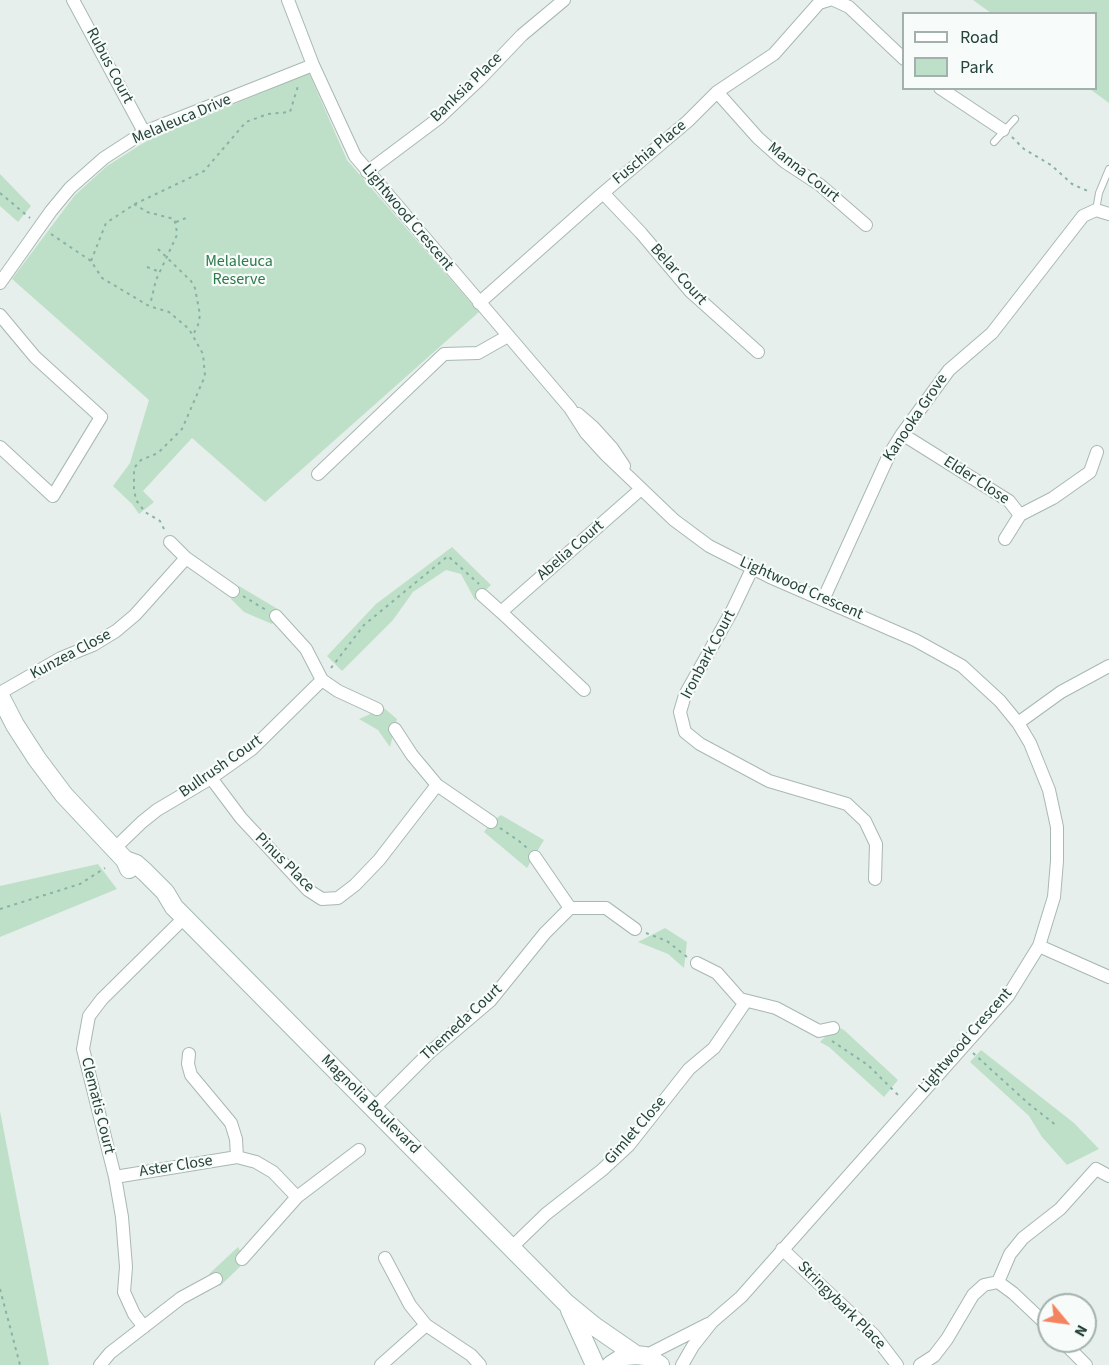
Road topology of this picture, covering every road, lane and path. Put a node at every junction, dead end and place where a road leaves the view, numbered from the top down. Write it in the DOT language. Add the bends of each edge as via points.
graph roads {
  1 [pos="73,0"];
  2 [pos="288,0"];
  3 [pos="564,0"];
  4 [pos="834,0"];
  5 [pos="822,1"];
  6 [pos="902,58"];
  7 [pos="313,65"];
  8 [pos="300,77"];
  9 [pos="943,90"];
  10 [pos="717,92"];
  11 [pos="1015,119"];
  12 [pos="1003,130"];
  13 [pos="144,132"];
  14 [pos="994,142"];
  15 [pos="1109,169"];
  16 [pos="367,172"];
  17 [pos="0,193"];
  18 [pos="603,193"];
  19 [pos="1098,195"];
  20 [pos="134,204"];
  21 [pos="1096,210"];
  22 [pos="1109,214"];
  23 [pos="186,218"];
  24 [pos="35,222"];
  25 [pos="176,222"];
  26 [pos="866,225"];
  27 [pos="44,229"];
  28 [pos="158,249"];
  29 [pos="167,257"];
  30 [pos="91,261"];
  31 [pos="147,267"];
  32 [pos="160,272"];
  33 [pos="0,283"];
  34 [pos="479,303"];
  35 [pos="149,306"];
  36 [pos="0,315"];
  37 [pos="193,335"];
  38 [pos="508,336"];
  39 [pos="758,352"];
  40 [pos="902,434"];
  41 [pos="0,447"];
  42 [pos="1097,452"];
  43 [pos="318,474"];
  44 [pos="638,486"];
  45 [pos="1020,515"];
  46 [pos="1005,539"];
  47 [pos="170,542"];
  48 [pos="186,558"];
  49 [pos="752,569"];
  50 [pos="233,591"];
  51 [pos="482,595"];
  52 [pos="823,600"];
  53 [pos="501,612"];
  54 [pos="276,616"];
  55 [pos="1109,666"];
  56 [pos="322,680"];
  57 [pos="584,690"];
  58 [pos="0,695"];
  59 [pos="377,709"];
  60 [pos="1018,723"];
  61 [pos="395,729"];
  62 [pos="210,778"];
  63 [pos="437,785"];
  64 [pos="491,822"];
  65 [pos="120,854"];
  66 [pos="535,857"];
  67 [pos="105,868"];
  68 [pos="875,879"];
  69 [pos="570,908"];
  70 [pos="0,909"];
  71 [pos="179,913"];
  72 [pos="635,929"];
  73 [pos="1039,946"];
  74 [pos="697,963"];
  75 [pos="1109,977"];
  76 [pos="746,1001"];
  77 [pos="833,1028"];
  78 [pos="819,1031"];
  79 [pos="965,1044"];
  80 [pos="189,1054"];
  81 [pos="899,1096"];
  82 [pos="374,1108"];
  83 [pos="1057,1126"];
  84 [pos="359,1150"];
  85 [pos="237,1157"];
  86 [pos="1109,1176"];
  87 [pos="115,1177"];
  88 [pos="297,1197"];
  89 [pos="512,1247"];
  90 [pos="782,1249"];
  91 [pos="385,1258"];
  92 [pos="242,1259"];
  93 [pos="216,1279"];
  94 [pos="998,1282"];
  95 [pos="0,1289"];
  96 [pos="566,1303"];
  97 [pos="1037,1316"];
  98 [pos="712,1322"];
  99 [pos="426,1326"];
  100 [pos="144,1327"];
  101 [pos="1074,1353"];
  102 [pos="647,1358"];
  103 [pos="20,1365"];
  104 [pos="100,1365"];
  105 [pos="381,1365"];
  106 [pos="480,1365"];
  107 [pos="596,1365"];
  108 [pos="611,1365"];
  109 [pos="682,1365"];
  110 [pos="897,1365"];
  111 [pos="920,1365"];
  112 [pos="1086,1365"];
  1 -- 13 [label="street, Rubus Court"];
  2 -- 7 [label="street, Lightwood Crescent"];
  3 -- 16 [label="street, Banksia Place" via="522,35 439,118"];
  4 -- 6 [label="street" via="849,7"];
  5 -- 10 [label="street, Fuschia Place" via="774,54"];
  7 -- 13 [label="street, Melaleuca Drive"];
  7 -- 16 [label="street, Lightwood Crescent" via="355,156"];
  8 -- 20 [label="path" via="290,112 246,122 204,171"];
  9 -- 12 [label="street"];
  10 -- 18 [label="street, Fuschia Place"];
  10 -- 26 [label="street, Manna Court" via="758,138"];
  11 -- 12 [label="lane"];
  12 -- 14 [label="lane"];
  12 -- 19 [label="path" via="1072,184"];
  13 -- 33 [label="street, Melaleuca Drive" via="104,158 70,188"];
  15 -- 19 [label="lane"];
  16 -- 34 [label="street, Lightwood Crescent"];
  17 -- 24 [label="path"];
  18 -- 34 [label="street, Fuschia Place"];
  18 -- 39 [label="street, Belar Court" via="690,291"];
  19 -- 21 [label="lane"];
  20 -- 25 [label="path"];
  20 -- 30 [label="path" via="106,223"];
  21 -- 22 [label="street"];
  21 -- 40 [label="street, Kanooka Grove" via="1083,216 992,333 949,370"];
  23 -- 25 [label="path"];
  25 -- 29 [label="path" via="177,235"];
  27 -- 30 [label="path"];
  28 -- 29 [label="path"];
  29 -- 32 [label="path"];
  29 -- 37 [label="path" via="191,282 200,307"];
  30 -- 35 [label="path" via="102,278"];
  31 -- 32 [label="path"];
  32 -- 35 [label="path"];
  34 -- 38 [label="street, Lightwood Crescent"];
  35 -- 37 [label="path" via="169,312"];
  36 -- 41 [label="street" via="35,357 101,417 52,496"];
  37 -- 47 [label="path" via="205,366 196,401 182,429 158,453 141,460 134,468 136,501 160,521"];
  38 -- 43 [label="street" via="478,353 444,354"];
  38 -- 44 [label="street, Lightwood Crescent" via="570,408 593,426"];
  40 -- 45 [label="street, Elder Close" via="1009,501"];
  40 -- 52 [label="street, Kanooka Grove"];
  42 -- 45 [label="street, Elder Close" via="1090,472"];
  44 -- 49 [label="street, Lightwood Crescent" via="709,546"];
  44 -- 53 [label="street, Abelia Court"];
  45 -- 46 [label="street"];
  47 -- 48 [label="street"];
  48 -- 50 [label="street"];
  48 -- 58 [label="street, Kunzea Close" via="116,632 61,658"];
  49 -- 52 [label="street, Lightwood Crescent"];
  49 -- 68 [label="street, Ironbark Court" via="685,695 680,712 685,732 769,781 847,804 865,821 876,844"];
  50 -- 54 [label="path"];
  51 -- 53 [label="street"];
  51 -- 56 [label="path" via="478,583 448,556 364,625"];
  52 -- 60 [label="street, Lightwood Crescent" via="915,640 962,666"];
  53 -- 57 [label="street"];
  54 -- 56 [label="street" via="306,649"];
  55 -- 60 [label="street"];
  56 -- 59 [label="street"];
  56 -- 62 [label="street, Bullrush Court" via="252,749"];
  58 -- 65 [label="street, Magnolia Boulevard" via="15,725 64,795"];
  60 -- 73 [label="street, Lightwood Crescent" via="1049,790 1056,827 1054,897"];
  61 -- 63 [label="street"];
  62 -- 63 [label="street, Pinus Place" via="240,818 308,890 322,899 338,898 355,885 380,860"];
  62 -- 65 [label="street, Bullrush Court" via="142,822"];
  63 -- 64 [label="street"];
  64 -- 66 [label="path"];
  65 -- 71 [label="street, Magnolia Boulevard" via="146,872"];
  66 -- 69 [label="street"];
  67 -- 70 [label="path" via="80,884"];
  69 -- 72 [label="street" via="606,908"];
  69 -- 82 [label="street, Themeda Court" via="490,1001 429,1053"];
  71 -- 82 [label="street, Magnolia Boulevard"];
  71 -- 87 [label="street, Clematis Court" via="89,1016 83,1049"];
  72 -- 74 [label="path" via="667,941"];
  73 -- 75 [label="street"];
  73 -- 79 [label="street, Lightwood Crescent" via="1008,996"];
  74 -- 76 [label="street" via="717,973"];
  76 -- 78 [label="street" via="776,1008"];
  76 -- 89 [label="street, Gimlet Close" via="714,1048 689,1069 629,1144"];
  77 -- 78 [label="street"];
  78 -- 81 [label="path" via="868,1065"];
  79 -- 83 [label="path"];
  79 -- 90 [label="street, Lightwood Crescent"];
  80 -- 85 [label="street" via="191,1075 231,1123"];
  82 -- 89 [label="street, Magnolia Boulevard"];
  84 -- 88 [label="street"];
  85 -- 87 [label="street, Aster Close"];
  85 -- 88 [label="street, Aster Close" via="273,1172"];
  86 -- 94 [label="street" via="1096,1169 1060,1209 1023,1238 1010,1254"];
  87 -- 100 [label="street, Clematis Court" via="126,1267 124,1292"];
  88 -- 92 [label="street"];
  89 -- 96 [label="street, Magnolia Boulevard"];
  90 -- 98 [label="street, Lightwood Crescent" via="741,1297"];
  90 -- 110 [label="street, Stringybark Place" via="874,1335"];
  91 -- 99 [label="street"];
  93 -- 100 [label="street" via="181,1298"];
  94 -- 97 [label="street"];
  94 -- 111 [label="street" via="984,1285 973,1295 947,1340"];
  95 -- 103 [label="path"];
  96 -- 102 [label="street, Magnolia Boulevard" via="594,1326"];
  96 -- 107 [label="street, Magnolia Boulevard"];
  98 -- 102 [label="street, Lightwood Crescent"];
  98 -- 109 [label="street, Lightwood Crescent"];
  99 -- 105 [label="street"];
  99 -- 106 [label="street"];
  100 -- 104 [label="street"];
  101 -- 112 [label="street"];
  102 -- 108 [label="street" via="625,1356"];
}
